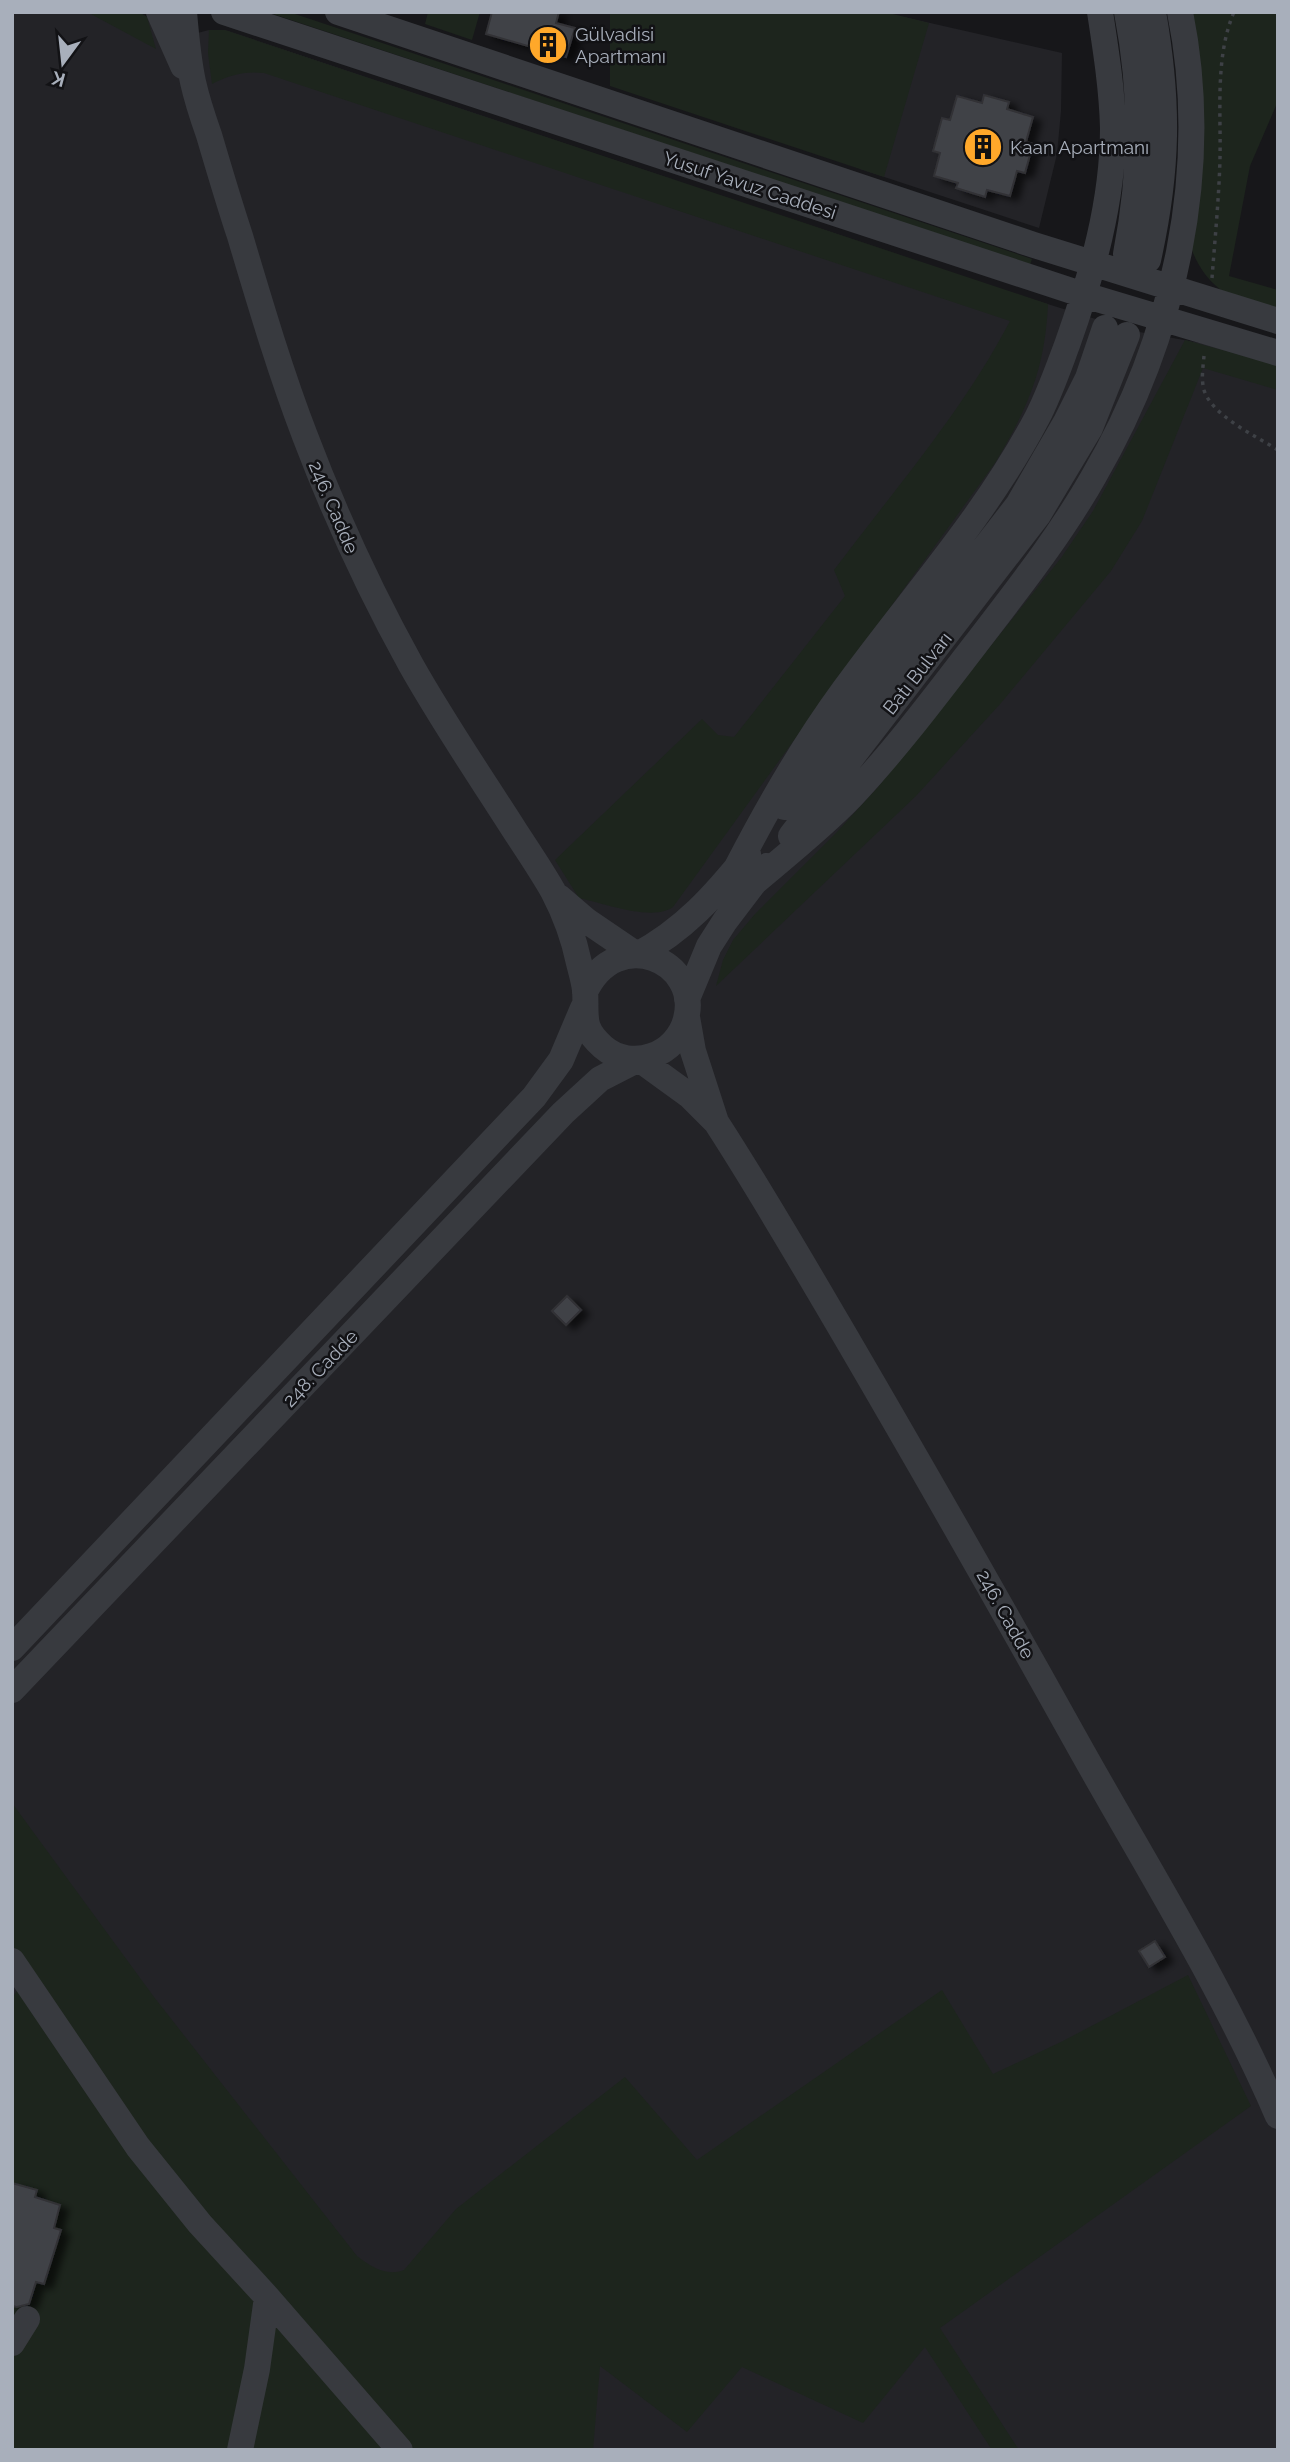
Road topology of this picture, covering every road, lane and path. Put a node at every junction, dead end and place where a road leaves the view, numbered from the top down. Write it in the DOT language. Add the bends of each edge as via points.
graph roads {
  1 [pos="159,12"];
  2 [pos="184,12"];
  3 [pos="224,12"];
  4 [pos="338,12"];
  5 [pos="1100,12"];
  6 [pos="1127,12"];
  7 [pos="1153,12"];
  8 [pos="1180,12"];
  9 [pos="1234,12"];
  10 [pos="194,86"];
  11 [pos="1093,265"];
  12 [pos="1171,289"];
  13 [pos="1084,295"];
  14 [pos="1210,301"];
  15 [pos="1162,319"];
  16 [pos="1278,321"];
  17 [pos="1116,331"];
  18 [pos="1209,333"];
  19 [pos="1278,353"];
  20 [pos="1278,450"];
  21 [pos="747,874"];
  22 [pos="554,892"];
  23 [pos="638,955"];
  24 [pos="584,1000"];
  25 [pos="687,1008"];
  26 [pos="639,1059"];
  27 [pos="716,1122"];
  28 [pos="12,1648"];
  29 [pos="12,1690"];
  30 [pos="17,1979"];
  31 [pos="1278,2116"];
  32 [pos="267,2297"];
  33 [pos="27,2319"];
  34 [pos="12,2343"];
  35 [pos="240,2450"];
  36 [pos="400,2450"];
  1 -- 10 [label="street, 246. Cadde"];
  2 -- 10 [label="street, 246. Cadde"];
  3 -- 13 [label="street, Yusuf Yavuz Caddesi"];
  4 -- 11 [label="street, Yusuf Yavuz Caddesi"];
  5 -- 11 [label="street" via="1113,129"];
  6 -- 7 [label="street" via="1139,90 1137,257 1159,212 1164,172 1164,90"];
  8 -- 12 [label="street" via="1190,87 1190,137 1182,232"];
  9 -- 14 [label="path" via="1224,38 1222,61 1219,193"];
  10 -- 22 [label="street, 246. Cadde" via="270,335 346,537 413,668"];
  11 -- 12 [label="street, Yusuf Yavuz Caddesi"];
  11 -- 13 [label="street"];
  12 -- 14 [label="street, Yusuf Yavuz Caddesi"];
  12 -- 15 [label="street"];
  13 -- 15 [label="street, Yusuf Yavuz Caddesi"];
  13 -- 21 [label="street" via="1037,418 998,484 798,757"];
  14 -- 16 [label="street, Yusuf Yavuz Caddesi"];
  15 -- 18 [label="street, Yusuf Yavuz Caddesi"];
  15 -- 21 [label="street" via="1111,445 1034,568 849,798 811,835"];
  17 -- 21 [label="street, Batı Bulvarı" via="1018,505"];
  18 -- 19 [label="street, Yusuf Yavuz Caddesi"];
  18 -- 20 [label="path" via="1203,384 1209,400"];
  21 -- 23 [label="street, Batı Bulvarı" via="662,942"];
  21 -- 25 [label="street, Batı Bulvarı" via="709,946"];
  22 -- 23 [label="street, 246. Cadde"];
  22 -- 24 [label="street, 246. Cadde" via="572,936"];
  23 -- 24 [label="street" via="604,965 592,977"];
  23 -- 25 [label="street" via="670,968 682,982"];
  24 -- 26 [label="street" via="586,1025 600,1045 622,1057"];
  24 -- 28 [label="street, 248. Cadde" via="561,1060 534,1097"];
  25 -- 26 [label="street" via="681,1034 669,1047"];
  25 -- 27 [label="street, 246. Cadde" via="693,1051"];
  26 -- 27 [label="street, 246. Cadde" via="690,1096"];
  26 -- 29 [label="street, 248. Cadde" via="600,1079 563,1113"];
  27 -- 31 [label="street, 246. Cadde" via="936,1490 1167,1898"];
  30 -- 32 [label="street" via="138,2147"];
  32 -- 35 [label="street"];
  32 -- 36 [label="street"];
  33 -- 34 [label="street"];
}
